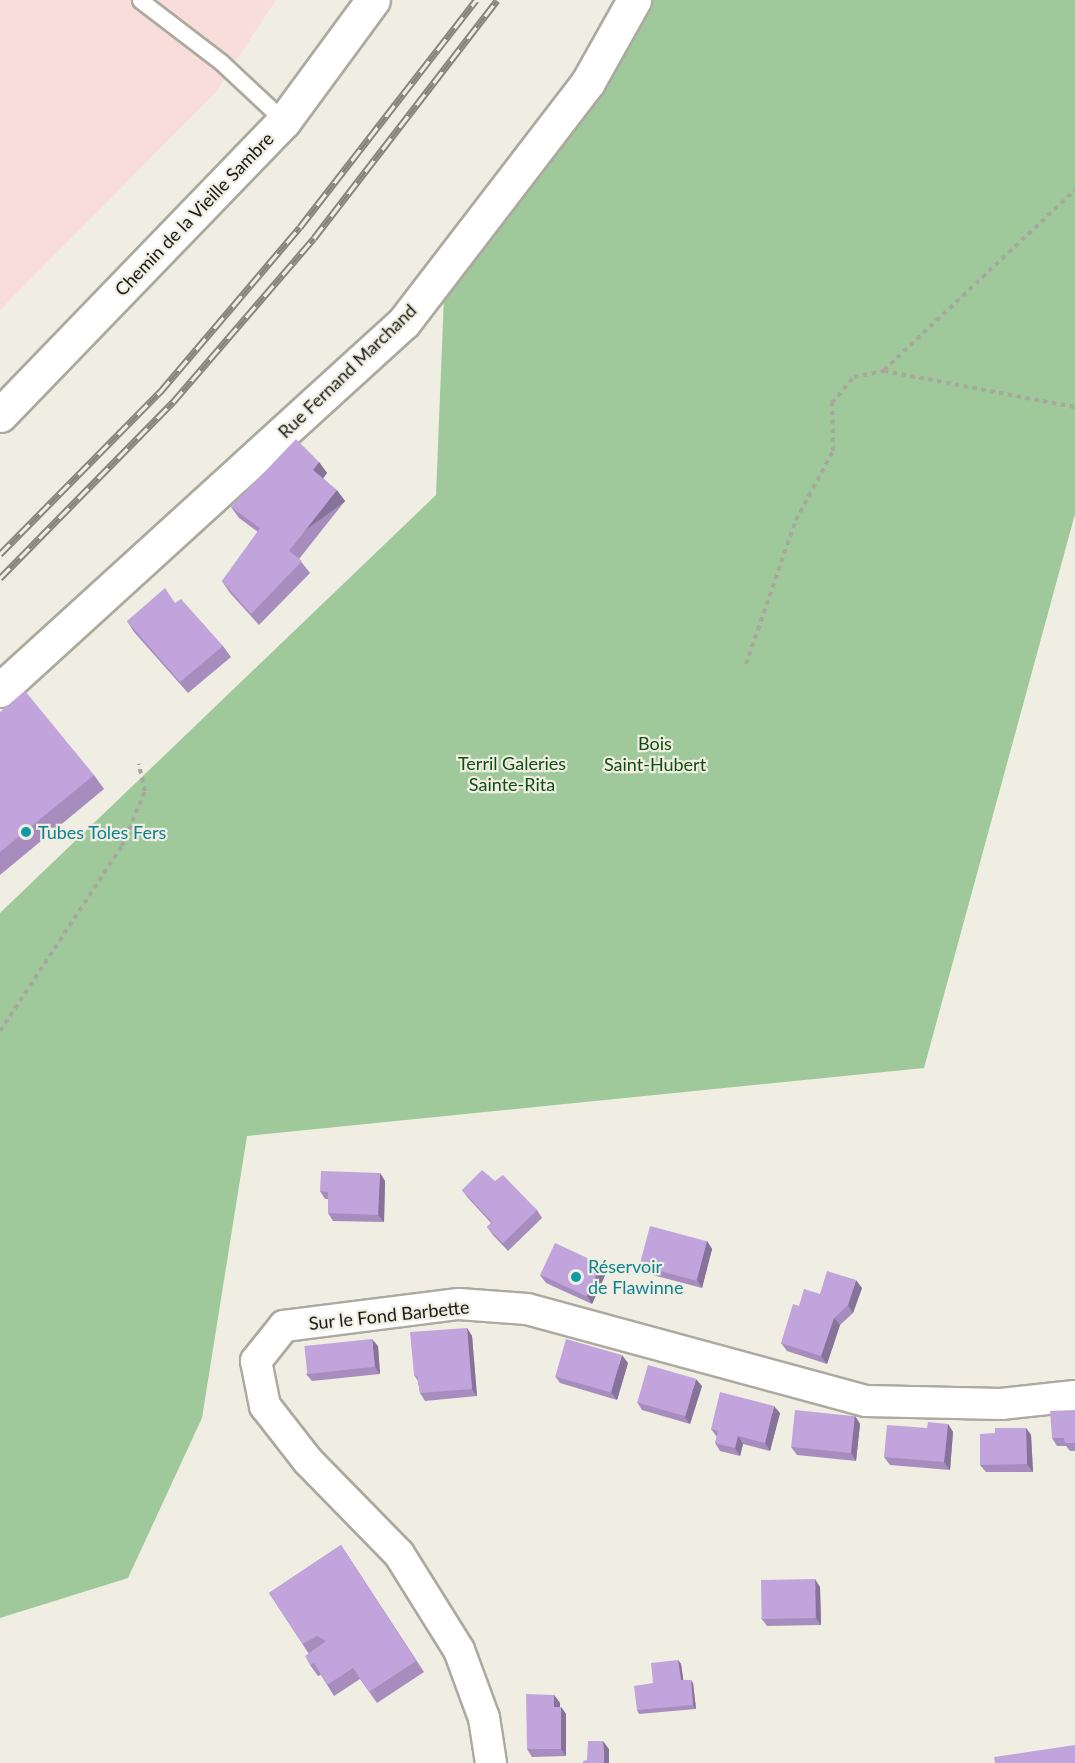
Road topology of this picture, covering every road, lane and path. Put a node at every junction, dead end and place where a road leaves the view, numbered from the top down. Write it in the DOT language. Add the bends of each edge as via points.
graph roads {
  1 [pos="140,0"];
  2 [pos="373,0"];
  3 [pos="634,0"];
  4 [pos="284,121"];
  5 [pos="1075,189"];
  6 [pos="884,370"];
  7 [pos="1075,407"];
  8 [pos="0,415"];
  9 [pos="746,664"];
  10 [pos="0,690"];
  11 [pos="139,764"];
  12 [pos="0,1031"];
  13 [pos="1075,1396"];
  14 [pos="491,1763"];
  1 -- 4 [label="lane" via="221,62"];
  2 -- 4 [label="street, Chemin de la Vieille Sambre"];
  3 -- 10 [label="street, Rue Fernand Marchand" via="588,82 404,322"];
  4 -- 8 [label="street, Chemin de la Vieille Sambre"];
  5 -- 6 [label="path"];
  6 -- 7 [label="path"];
  6 -- 9 [label="path" via="854,377 832,403 833,451 795,520"];
  11 -- 12 [label="path" via="145,791 122,846"];
  13 -- 14 [label="street, Sur le Fond Barbette" via="1001,1404 866,1401 527,1309 459,1304 284,1326 256,1361 265,1406 308,1461 399,1554 459,1650 484,1718"];
}
